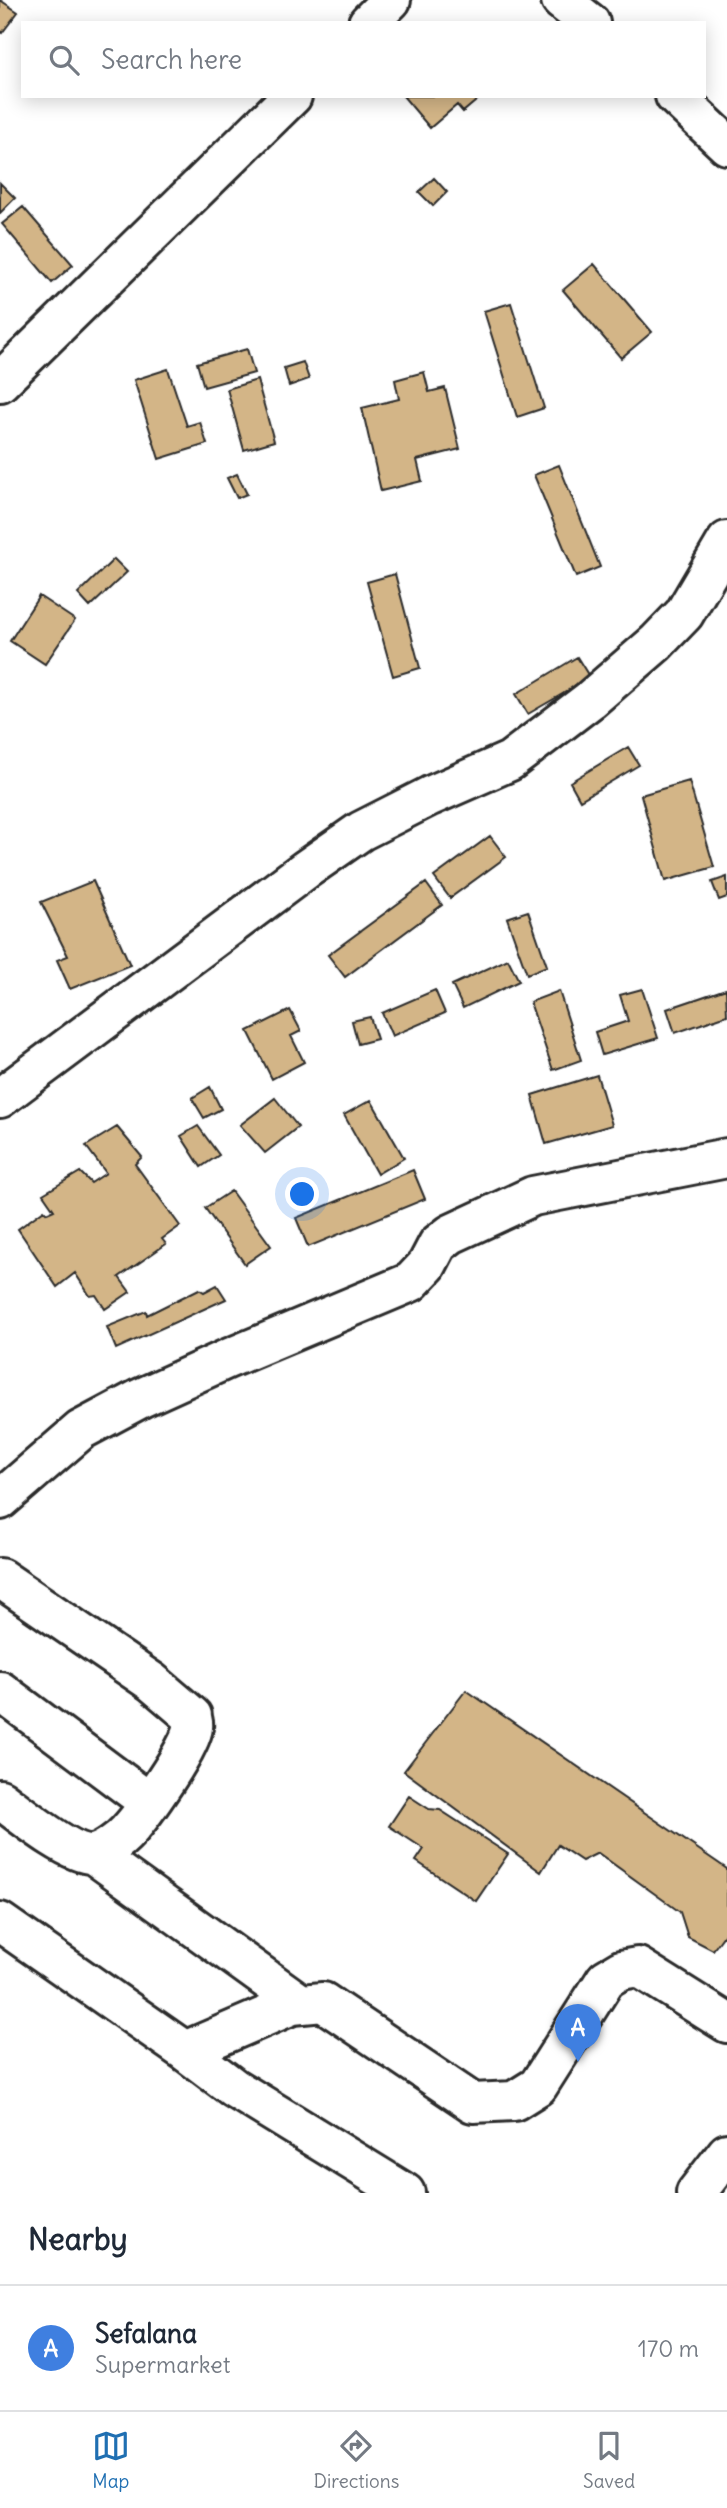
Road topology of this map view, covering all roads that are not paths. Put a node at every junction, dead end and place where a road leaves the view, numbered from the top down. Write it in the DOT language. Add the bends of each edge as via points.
graph roads {
  1 [pos="391,0"];
  2 [pos="561,0"];
  3 [pos="370,21"];
  4 [pos="587,21"];
  5 [pos="290,98"];
  6 [pos="678,98"];
  7 [pos="727,145"];
  8 [pos="0,382"];
  9 [pos="727,541"];
  10 [pos="0,1098"];
  11 [pos="727,1158"];
  12 [pos="0,1500"];
  13 [pos="3,1587"];
  14 [pos="0,1690"];
  15 [pos="0,1799"];
  16 [pos="150,1803"];
  17 [pos="93,1854"];
  18 [pos="0,1922"];
  19 [pos="301,2004"];
  20 [pos="727,2023"];
  21 [pos="185,2050"];
  22 [pos="727,2153"];
  23 [pos="405,2193"];
  24 [pos="696,2193"];
  1 -- 3 [label="street"];
  2 -- 4 [label="street"];
  5 -- 8 [label="street"];
  6 -- 7 [label="street"];
  9 -- 10 [label="street" via="684,614 590,700 510,761 361,831"];
  11 -- 12 [label="street" via="533,1196 451,1234 438,1244 411,1282 227,1359 80,1430"];
  13 -- 16 [label="street" via="152,1682 192,1716 193,1728 177,1762"];
  14 -- 16 [label="street"];
  15 -- 17 [label="street" via="74,1850"];
  16 -- 17 [label="street" via="127,1832"];
  17 -- 19 [label="street"];
  18 -- 21 [label="street"];
  19 -- 20 [label="street" via="323,2002 473,2103 514,2101 538,2086 606,1979 621,1969 638,1967"];
  19 -- 21 [label="street"];
  21 -- 23 [label="street" via="234,2088"];
  22 -- 24 [label="street"];
}
